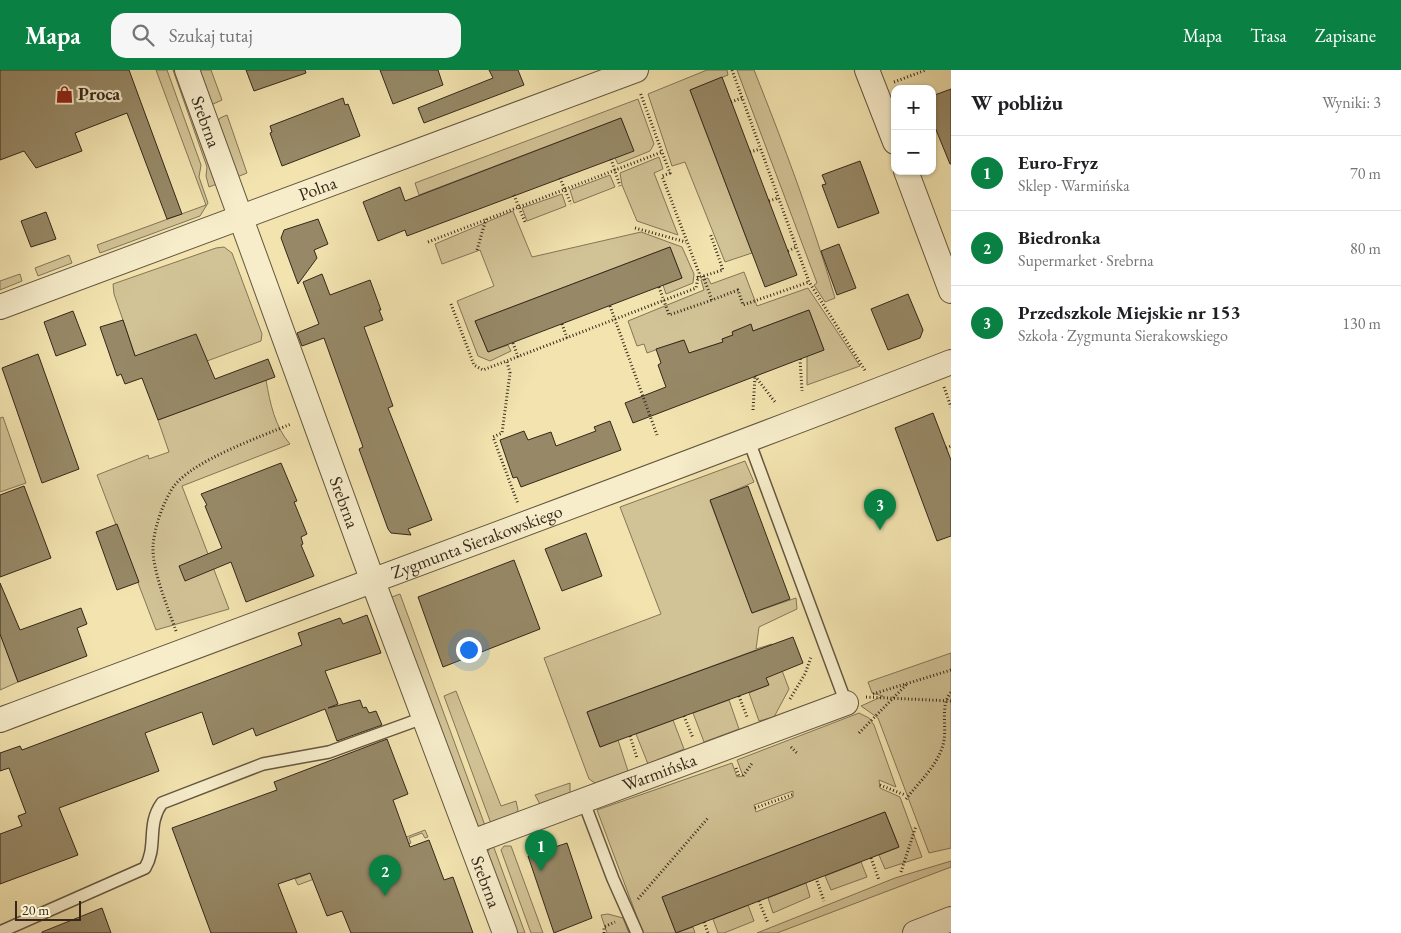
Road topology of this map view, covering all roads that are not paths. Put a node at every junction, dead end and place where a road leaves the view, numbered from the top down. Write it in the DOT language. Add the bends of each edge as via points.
graph roads {
  1 [pos="187,70"];
  2 [pos="877,75"];
  3 [pos="638,81"];
  4 [pos="892,130"];
  5 [pos="908,175"];
  6 [pos="241,218"];
  7 [pos="951,291"];
  8 [pos="0,307"];
  9 [pos="951,362"];
  10 [pos="749,440"];
  11 [pos="372,579"];
  12 [pos="846,703"];
  13 [pos="424,718"];
  14 [pos="0,720"];
  15 [pos="583,800"];
  16 [pos="472,842"];
  17 [pos="951,919"];
  18 [pos="0,932"];
  19 [pos="506,933"];
  20 [pos="638,933"];
  21 [pos="915,933"];
  1 -- 6 [label="street, Srebrna"];
  2 -- 4 [label="street"];
  3 -- 6 [label="street, Polna"];
  5 -- 7 [label="street"];
  6 -- 8 [label="street, Polna"];
  6 -- 11 [label="street, Srebrna"];
  9 -- 10 [label="street, Zygmunta Sierakowskiego"];
  10 -- 11 [label="street, Zygmunta Sierakowskiego"];
  10 -- 12 [label="lane"];
  11 -- 13 [label="street, Srebrna"];
  11 -- 14 [label="street, Zygmunta Sierakowskiego"];
  12 -- 15 [label="street, Warmińska"];
  13 -- 16 [label="street, Srebrna"];
  13 -- 18 [label="lane" via="329,752 263,764 162,803 154,814 150,859 145,868"];
  15 -- 16 [label="street, Warmińska"];
  15 -- 20 [label="lane"];
  16 -- 19 [label="street, Srebrna"];
  17 -- 21 [label="street"];
}
